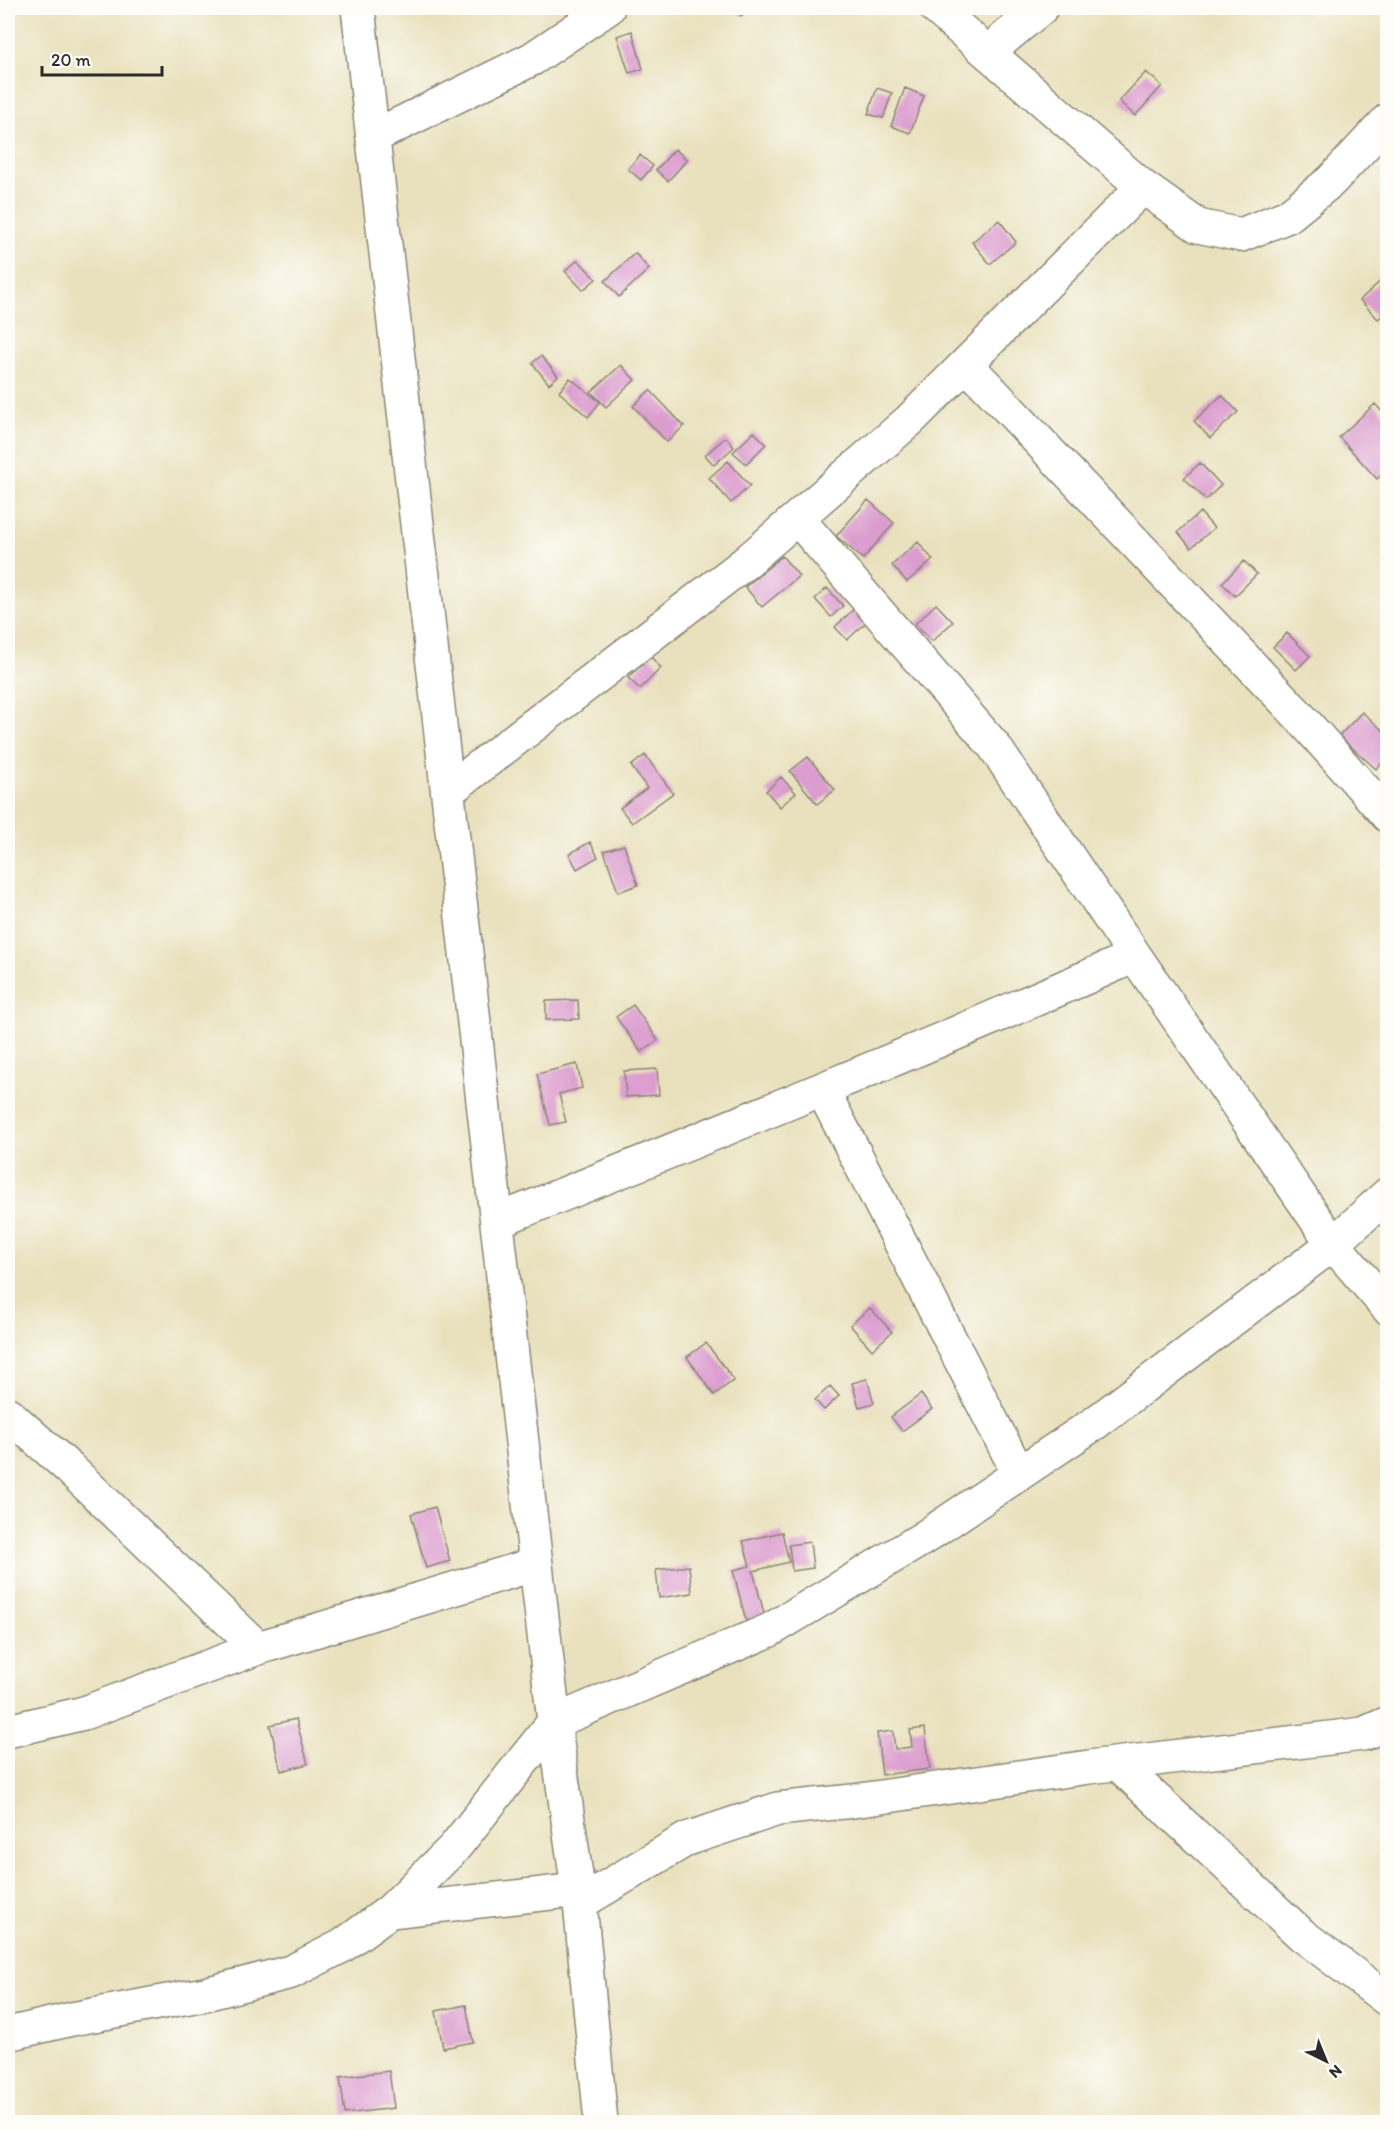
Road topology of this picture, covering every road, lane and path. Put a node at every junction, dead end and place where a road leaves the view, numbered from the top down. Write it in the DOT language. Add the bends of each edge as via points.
graph roads {
  1 [pos="358,8"];
  2 [pos="609,8"];
  3 [pos="936,8"];
  4 [pos="1041,8"];
  5 [pos="988,52"];
  6 [pos="1388,120"];
  7 [pos="373,137"];
  8 [pos="1143,187"];
  9 [pos="966,364"];
  10 [pos="797,518"];
  11 [pos="448,791"];
  12 [pos="1388,816"];
  13 [pos="1135,956"];
  14 [pos="822,1089"];
  15 [pos="1388,1194"];
  16 [pos="497,1221"];
  17 [pos="1333,1244"];
  18 [pos="1388,1308"];
  19 [pos="8,1414"];
  20 [pos="1019,1474"];
  21 [pos="536,1564"];
  22 [pos="258,1648"];
  23 [pos="555,1722"];
  24 [pos="1388,1723"];
  25 [pos="8,1731"];
  26 [pos="1118,1764"];
  27 [pos="579,1897"];
  28 [pos="390,1911"];
  29 [pos="1388,2000"];
  30 [pos="8,2034"];
  31 [pos="601,2122"];
  1 -- 7 [label="street"];
  2 -- 7 [label="street" via="532,59"];
  3 -- 5 [label="street"];
  4 -- 5 [label="street"];
  5 -- 8 [label="street"];
  6 -- 8 [label="street" via="1331,182 1288,216 1241,235 1198,226"];
  7 -- 11 [label="street"];
  8 -- 9 [label="street"];
  9 -- 10 [label="street" via="910,420"];
  9 -- 12 [label="street" via="1300,717"];
  10 -- 11 [label="street" via="745,563"];
  10 -- 13 [label="street" via="994,746"];
  11 -- 16 [label="street"];
  13 -- 14 [label="street"];
  13 -- 17 [label="street"];
  14 -- 16 [label="street"];
  14 -- 20 [label="street"];
  15 -- 17 [label="street"];
  16 -- 21 [label="street"];
  17 -- 18 [label="street"];
  17 -- 20 [label="street" via="1095,1423"];
  19 -- 22 [label="street"];
  20 -- 23 [label="street" via="922,1539 770,1630"];
  21 -- 22 [label="street"];
  21 -- 23 [label="street"];
  22 -- 25 [label="street" via="84,1713"];
  23 -- 27 [label="street"];
  23 -- 28 [label="street" via="454,1848"];
  24 -- 26 [label="street" via="1363,1734"];
  26 -- 27 [label="street" via="778,1809 687,1839"];
  26 -- 29 [label="street" via="1302,1935"];
  27 -- 28 [label="street"];
  27 -- 31 [label="street"];
  28 -- 30 [label="street" via="342,1946 291,1972 205,1994"];
}
